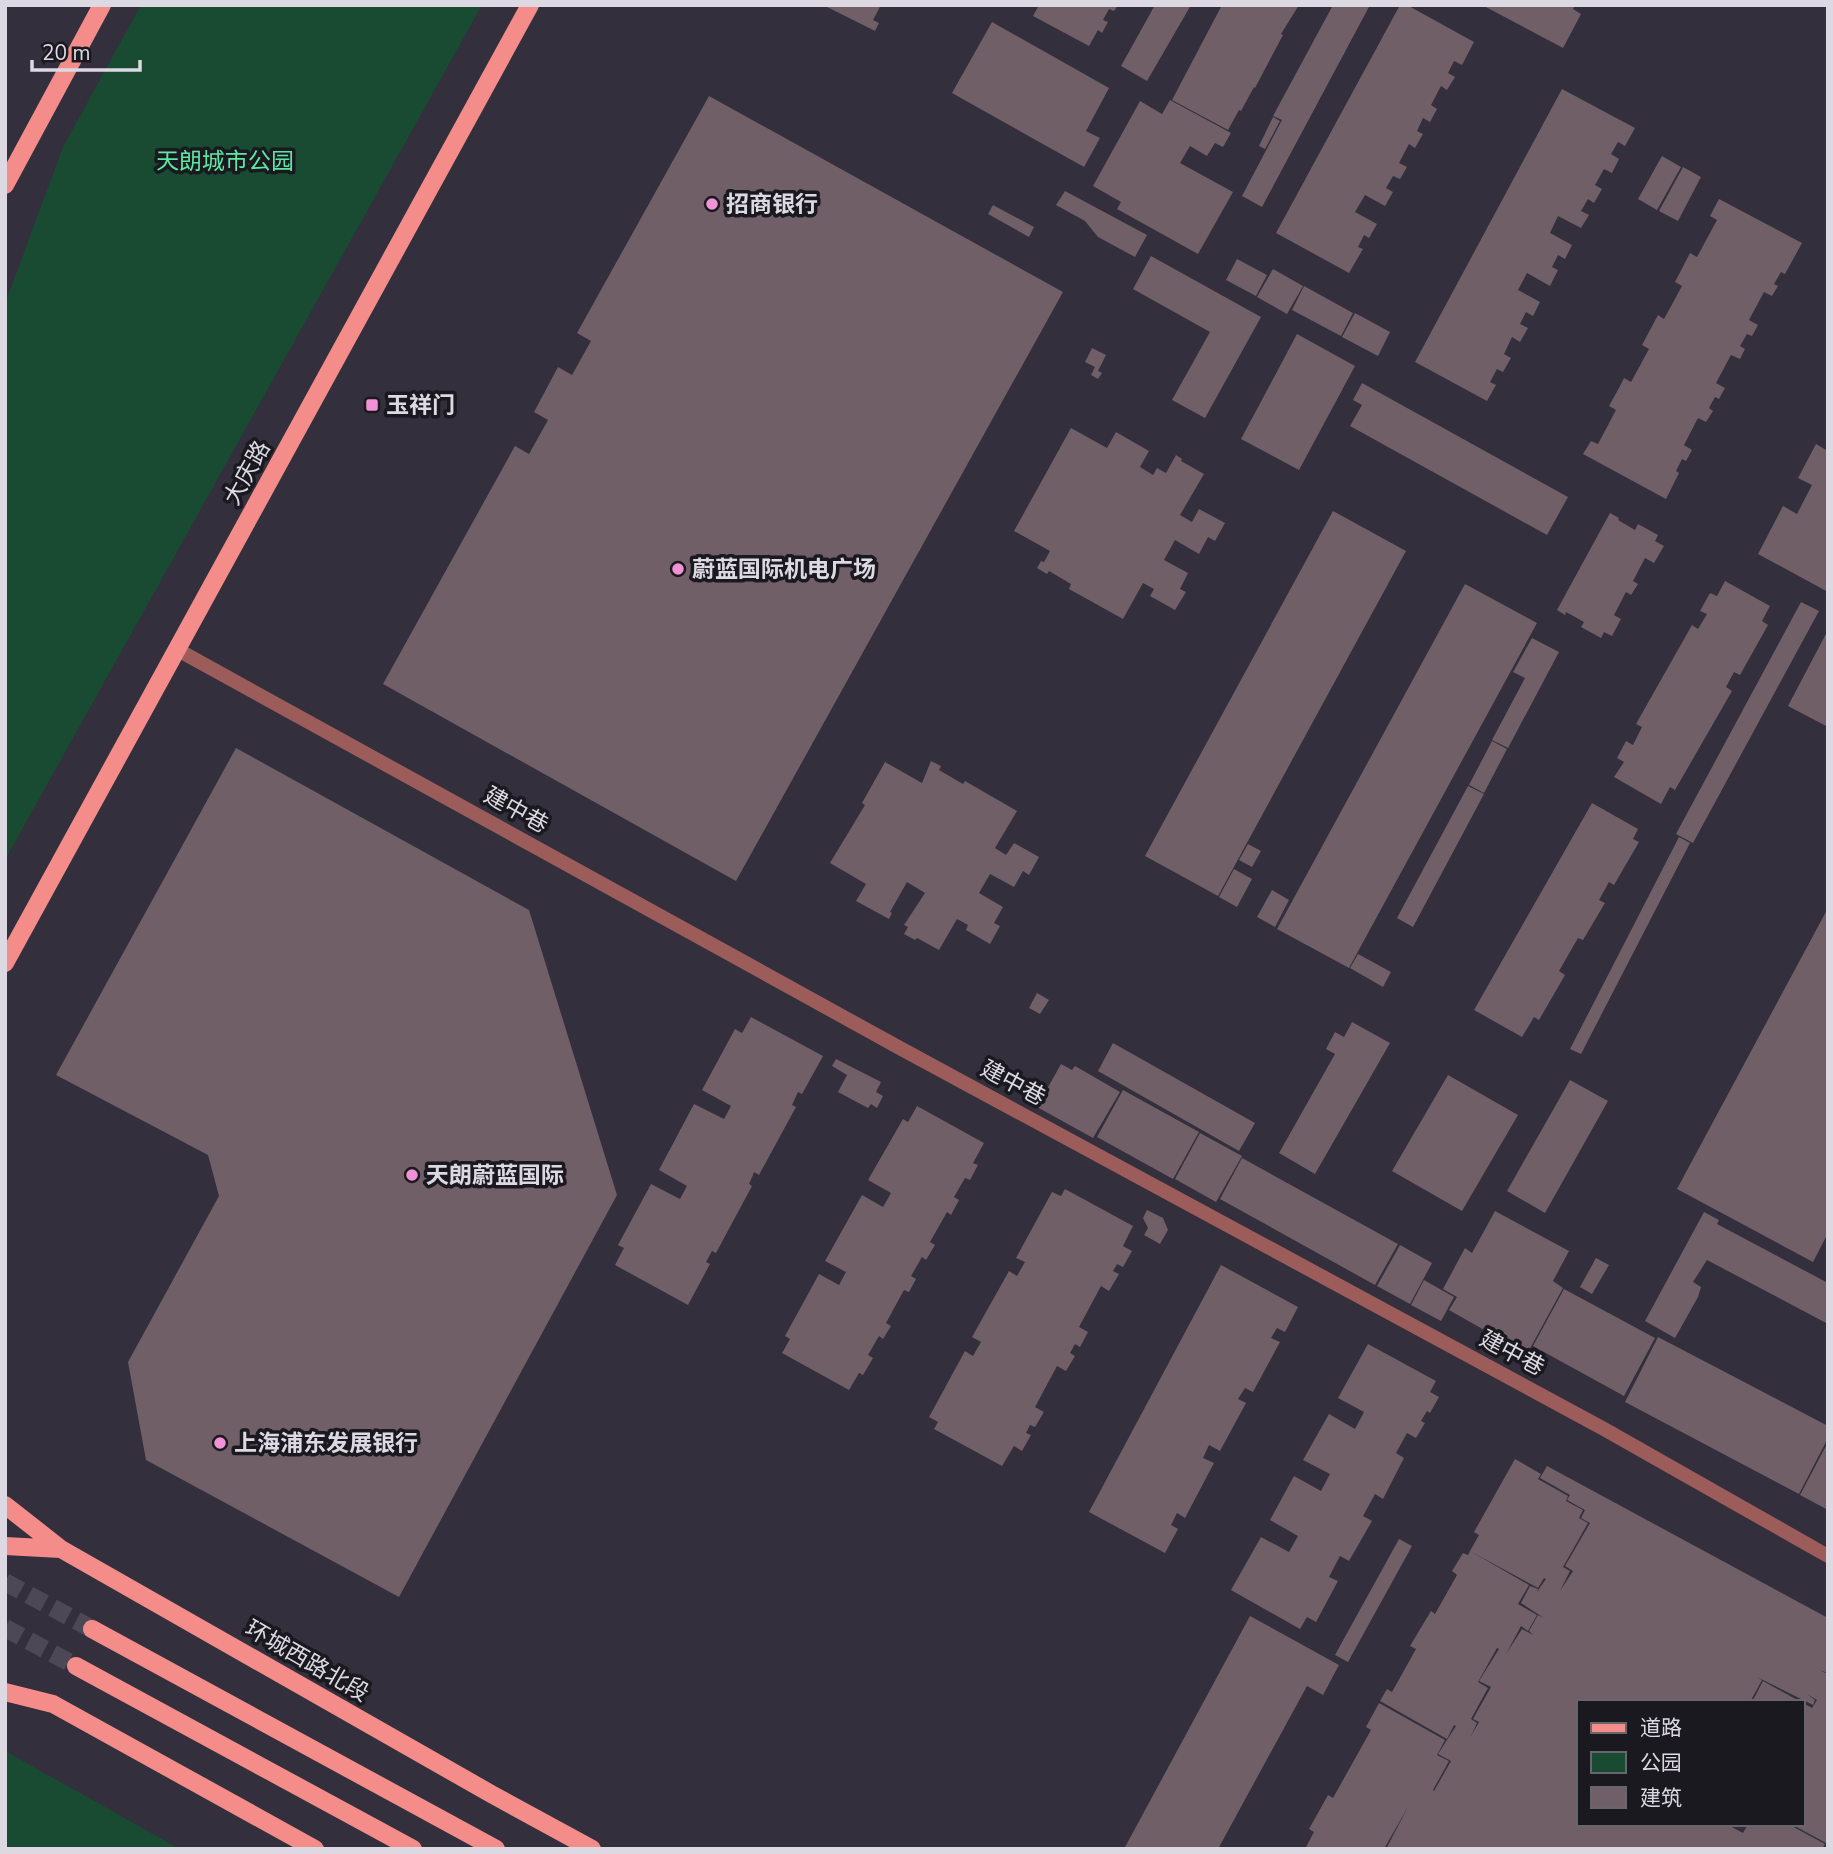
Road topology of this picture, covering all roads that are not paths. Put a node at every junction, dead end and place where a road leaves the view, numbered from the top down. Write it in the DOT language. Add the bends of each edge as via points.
graph roads {
  1 [pos="102,5"];
  2 [pos="530,5"];
  3 [pos="5,185"];
  4 [pos="177,650"];
  5 [pos="5,963"];
  6 [pos="5,1504"];
  7 [pos="5,1546"];
  8 [pos="61,1549"];
  9 [pos="1828,1556"];
  10 [pos="92,1629"];
  11 [pos="76,1666"];
  12 [pos="5,1692"];
  13 [pos="315,1849"];
  14 [pos="413,1849"];
  15 [pos="496,1849"];
  16 [pos="592,1849"];
  1 -- 3 [label="main road"];
  2 -- 4 [label="main road, 大庆路"];
  4 -- 5 [label="main road, 大庆路"];
  4 -- 9 [label="street, 建中巷" via="1604,1429"];
  6 -- 8 [label="main road, 环城西路北段"];
  7 -- 8 [label="main road"];
  8 -- 16 [label="main road, 环城西路北段"];
  10 -- 15 [label="main road"];
  11 -- 14 [label="main road"];
  12 -- 13 [label="main road" via="52,1704"];
}
